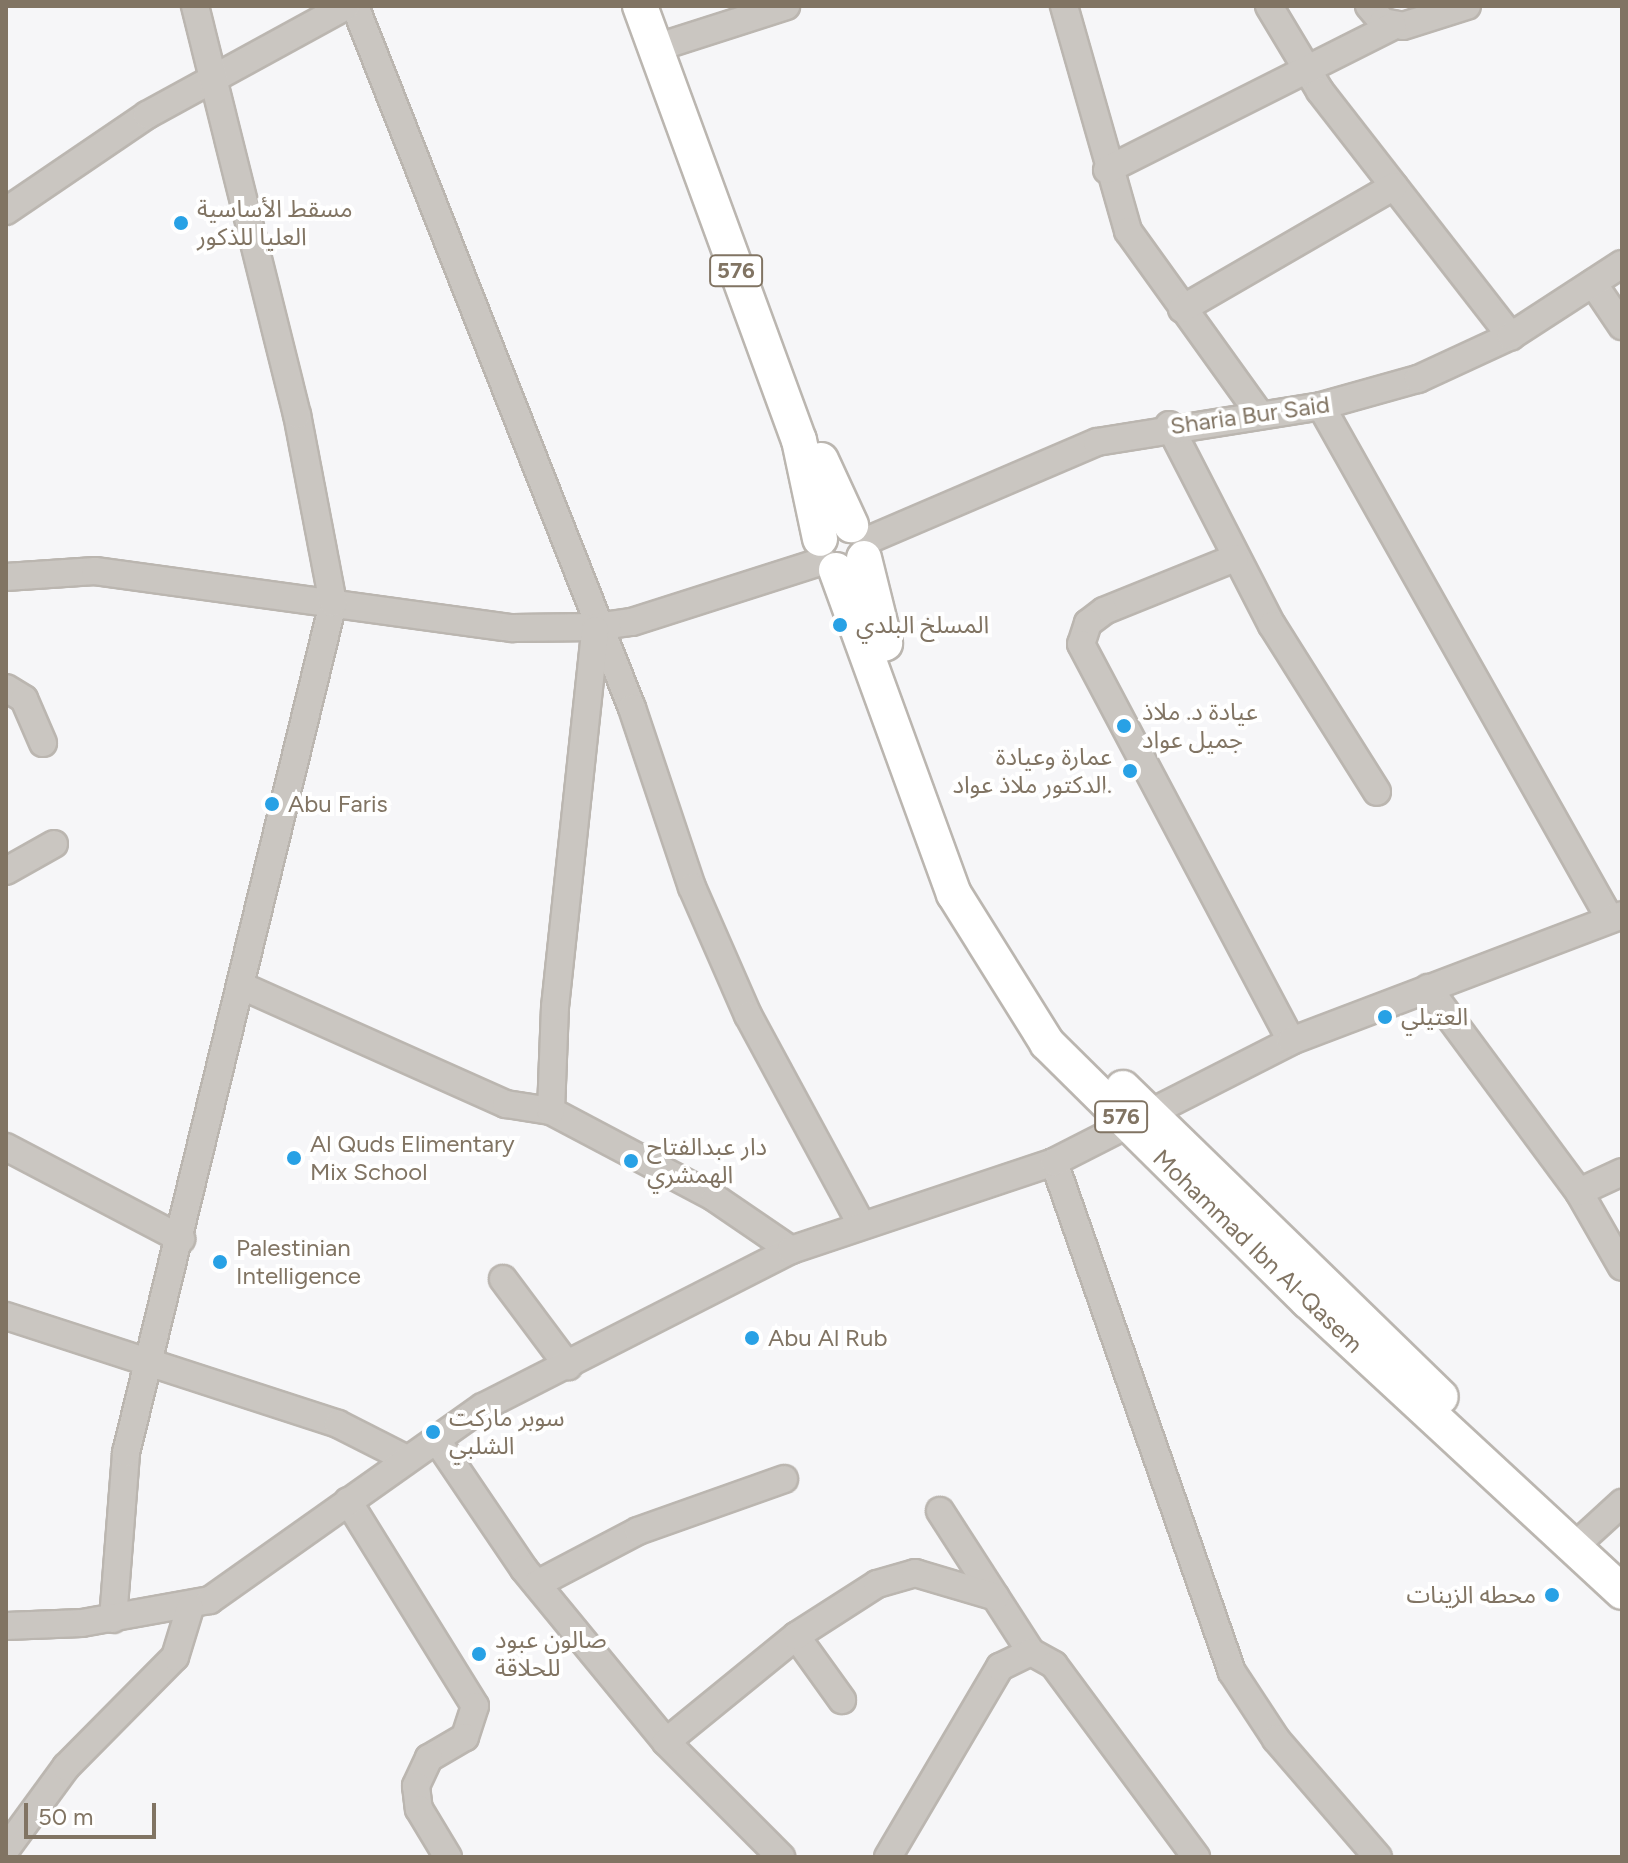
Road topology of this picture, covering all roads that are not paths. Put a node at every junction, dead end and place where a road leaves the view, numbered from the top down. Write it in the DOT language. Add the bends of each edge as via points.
graph roads {
  1 [pos="195,6"];
  2 [pos="346,6"];
  3 [pos="355,6"];
  4 [pos="640,6"];
  5 [pos="658,6"];
  6 [pos="1064,6"];
  7 [pos="1269,6"];
  8 [pos="1369,6"];
  9 [pos="1467,6"];
  10 [pos="774,8"];
  11 [pos="1393,26"];
  12 [pos="671,43"];
  13 [pos="1307,71"];
  14 [pos="212,79"];
  15 [pos="1107,170"];
  16 [pos="1394,186"];
  17 [pos="6,211"];
  18 [pos="1622,264"];
  19 [pos="1593,283"];
  20 [pos="1182,309"];
  21 [pos="1622,326"];
  22 [pos="1511,336"];
  23 [pos="1321,406"];
  24 [pos="1260,415"];
  25 [pos="1169,425"];
  26 [pos="844,549"];
  27 [pos="1235,558"];
  28 [pos="6,577"];
  29 [pos="333,603"];
  30 [pos="595,627"];
  31 [pos="6,688"];
  32 [pos="43,743"];
  33 [pos="1377,792"];
  34 [pos="54,844"];
  35 [pos="6,871"];
  36 [pos="1616,917"];
  37 [pos="244,987"];
  38 [pos="1428,988"];
  39 [pos="1291,1041"];
  40 [pos="551,1111"];
  41 [pos="1139,1119"];
  42 [pos="6,1147"];
  43 [pos="1054,1162"];
  44 [pos="1622,1172"];
  45 [pos="1579,1192"];
  46 [pos="861,1224"];
  47 [pos="181,1239"];
  48 [pos="791,1250"];
  49 [pos="1622,1267"];
  50 [pos="503,1279"];
  51 [pos="6,1316"];
  52 [pos="147,1360"];
  53 [pos="568,1366"];
  54 [pos="436,1439"];
  55 [pos="407,1459"];
  56 [pos="784,1479"];
  57 [pos="348,1501"];
  58 [pos="1622,1503"];
  59 [pos="940,1511"];
  60 [pos="1575,1546"];
  61 [pos="537,1584"];
  62 [pos="1622,1592"];
  63 [pos="996,1597"];
  64 [pos="190,1608"];
  65 [pos="113,1619"];
  66 [pos="6,1626"];
  67 [pos="796,1636"];
  68 [pos="1031,1652"];
  69 [pos="842,1700"];
  70 [pos="666,1742"];
  71 [pos="6,1849"];
  72 [pos="448,1857"];
  73 [pos="781,1857"];
  74 [pos="888,1857"];
  75 [pos="1196,1857"];
  76 [pos="1378,1857"];
  1 -- 14 [label="street"];
  2 -- 14 [label="street"];
  3 -- 30 [label="street"];
  4 -- 26 [label="main road, Mohammad Ibn Al-Qasem / 576"];
  5 -- 12 [label="main road"];
  6 -- 15 [label="street"];
  7 -- 13 [label="street"];
  8 -- 11 [label="street"];
  9 -- 11 [label="street"];
  10 -- 12 [label="street"];
  11 -- 13 [label="street"];
  12 -- 26 [label="main road"];
  13 -- 15 [label="street"];
  13 -- 16 [label="street"];
  14 -- 17 [label="street"];
  14 -- 29 [label="street" via="297,415"];
  15 -- 20 [label="street" via="1128,231"];
  16 -- 20 [label="street"];
  16 -- 22 [label="street"];
  18 -- 19 [label="street, Sharia Bur Said"];
  19 -- 21 [label="street"];
  19 -- 22 [label="street, Sharia Bur Said"];
  20 -- 24 [label="street"];
  22 -- 23 [label="street, Sharia Bur Said" via="1418,379"];
  23 -- 24 [label="street, Sharia Bur Said"];
  23 -- 36 [label="street"];
  24 -- 25 [label="street, Sharia Bur Said"];
  25 -- 26 [label="street, Sharia Bur Said" via="1097,442"];
  25 -- 27 [label="street"];
  26 -- 30 [label="street, Sharia Bur Said" via="632,622"];
  26 -- 41 [label="main road, Mohammad Ibn Al-Qasem / 576" via="976,899 1046,1012"];
  27 -- 33 [label="street"];
  27 -- 39 [label="street" via="1104,611 1088,623 1081,644"];
  28 -- 29 [label="street, Sharia Bur Said" via="95,571"];
  29 -- 30 [label="street, Sharia Bur Said" via="513,628"];
  29 -- 37 [label="street"];
  30 -- 40 [label="street" via="555,1007"];
  30 -- 46 [label="street" via="748,1015"];
  31 -- 32 [label="street" via="24,699"];
  34 -- 35 [label="street"];
  36 -- 38 [label="street"];
  37 -- 40 [label="street" via="506,1104"];
  37 -- 47 [label="street"];
  38 -- 39 [label="street"];
  38 -- 45 [label="street"];
  39 -- 41 [label="street"];
  40 -- 48 [label="street" via="715,1198"];
  41 -- 43 [label="street"];
  41 -- 60 [label="main road, Mohammad Ibn Al-Qasem / 576" via="1491,1447"];
  42 -- 47 [label="street"];
  43 -- 46 [label="street"];
  43 -- 76 [label="street" via="1232,1672 1276,1739"];
  44 -- 45 [label="street"];
  45 -- 49 [label="street"];
  46 -- 48 [label="street"];
  47 -- 52 [label="street"];
  48 -- 53 [label="street"];
  50 -- 53 [label="street"];
  51 -- 52 [label="street"];
  52 -- 55 [label="street" via="338,1424"];
  52 -- 65 [label="street" via="126,1453"];
  53 -- 54 [label="street" via="483,1407"];
  54 -- 55 [label="street"];
  54 -- 61 [label="street"];
  55 -- 57 [label="street"];
  56 -- 61 [label="street" via="638,1531"];
  57 -- 64 [label="street" via="223,1593"];
  57 -- 72 [label="street" via="475,1706 465,1737 429,1758 416,1786 419,1809"];
  58 -- 60 [label="street"];
  59 -- 63 [label="street"];
  60 -- 62 [label="main road, Mohammad Ibn Al-Qasem / 576"];
  61 -- 70 [label="street"];
  63 -- 67 [label="street" via="915,1573 877,1584"];
  63 -- 68 [label="street"];
  64 -- 65 [label="street"];
  64 -- 71 [label="street" via="175,1657 66,1767"];
  65 -- 66 [label="street"];
  67 -- 69 [label="street"];
  67 -- 70 [label="street"];
  68 -- 74 [label="street" via="1000,1667"];
  68 -- 75 [label="street" via="1062,1676"];
  70 -- 73 [label="street"];
}
